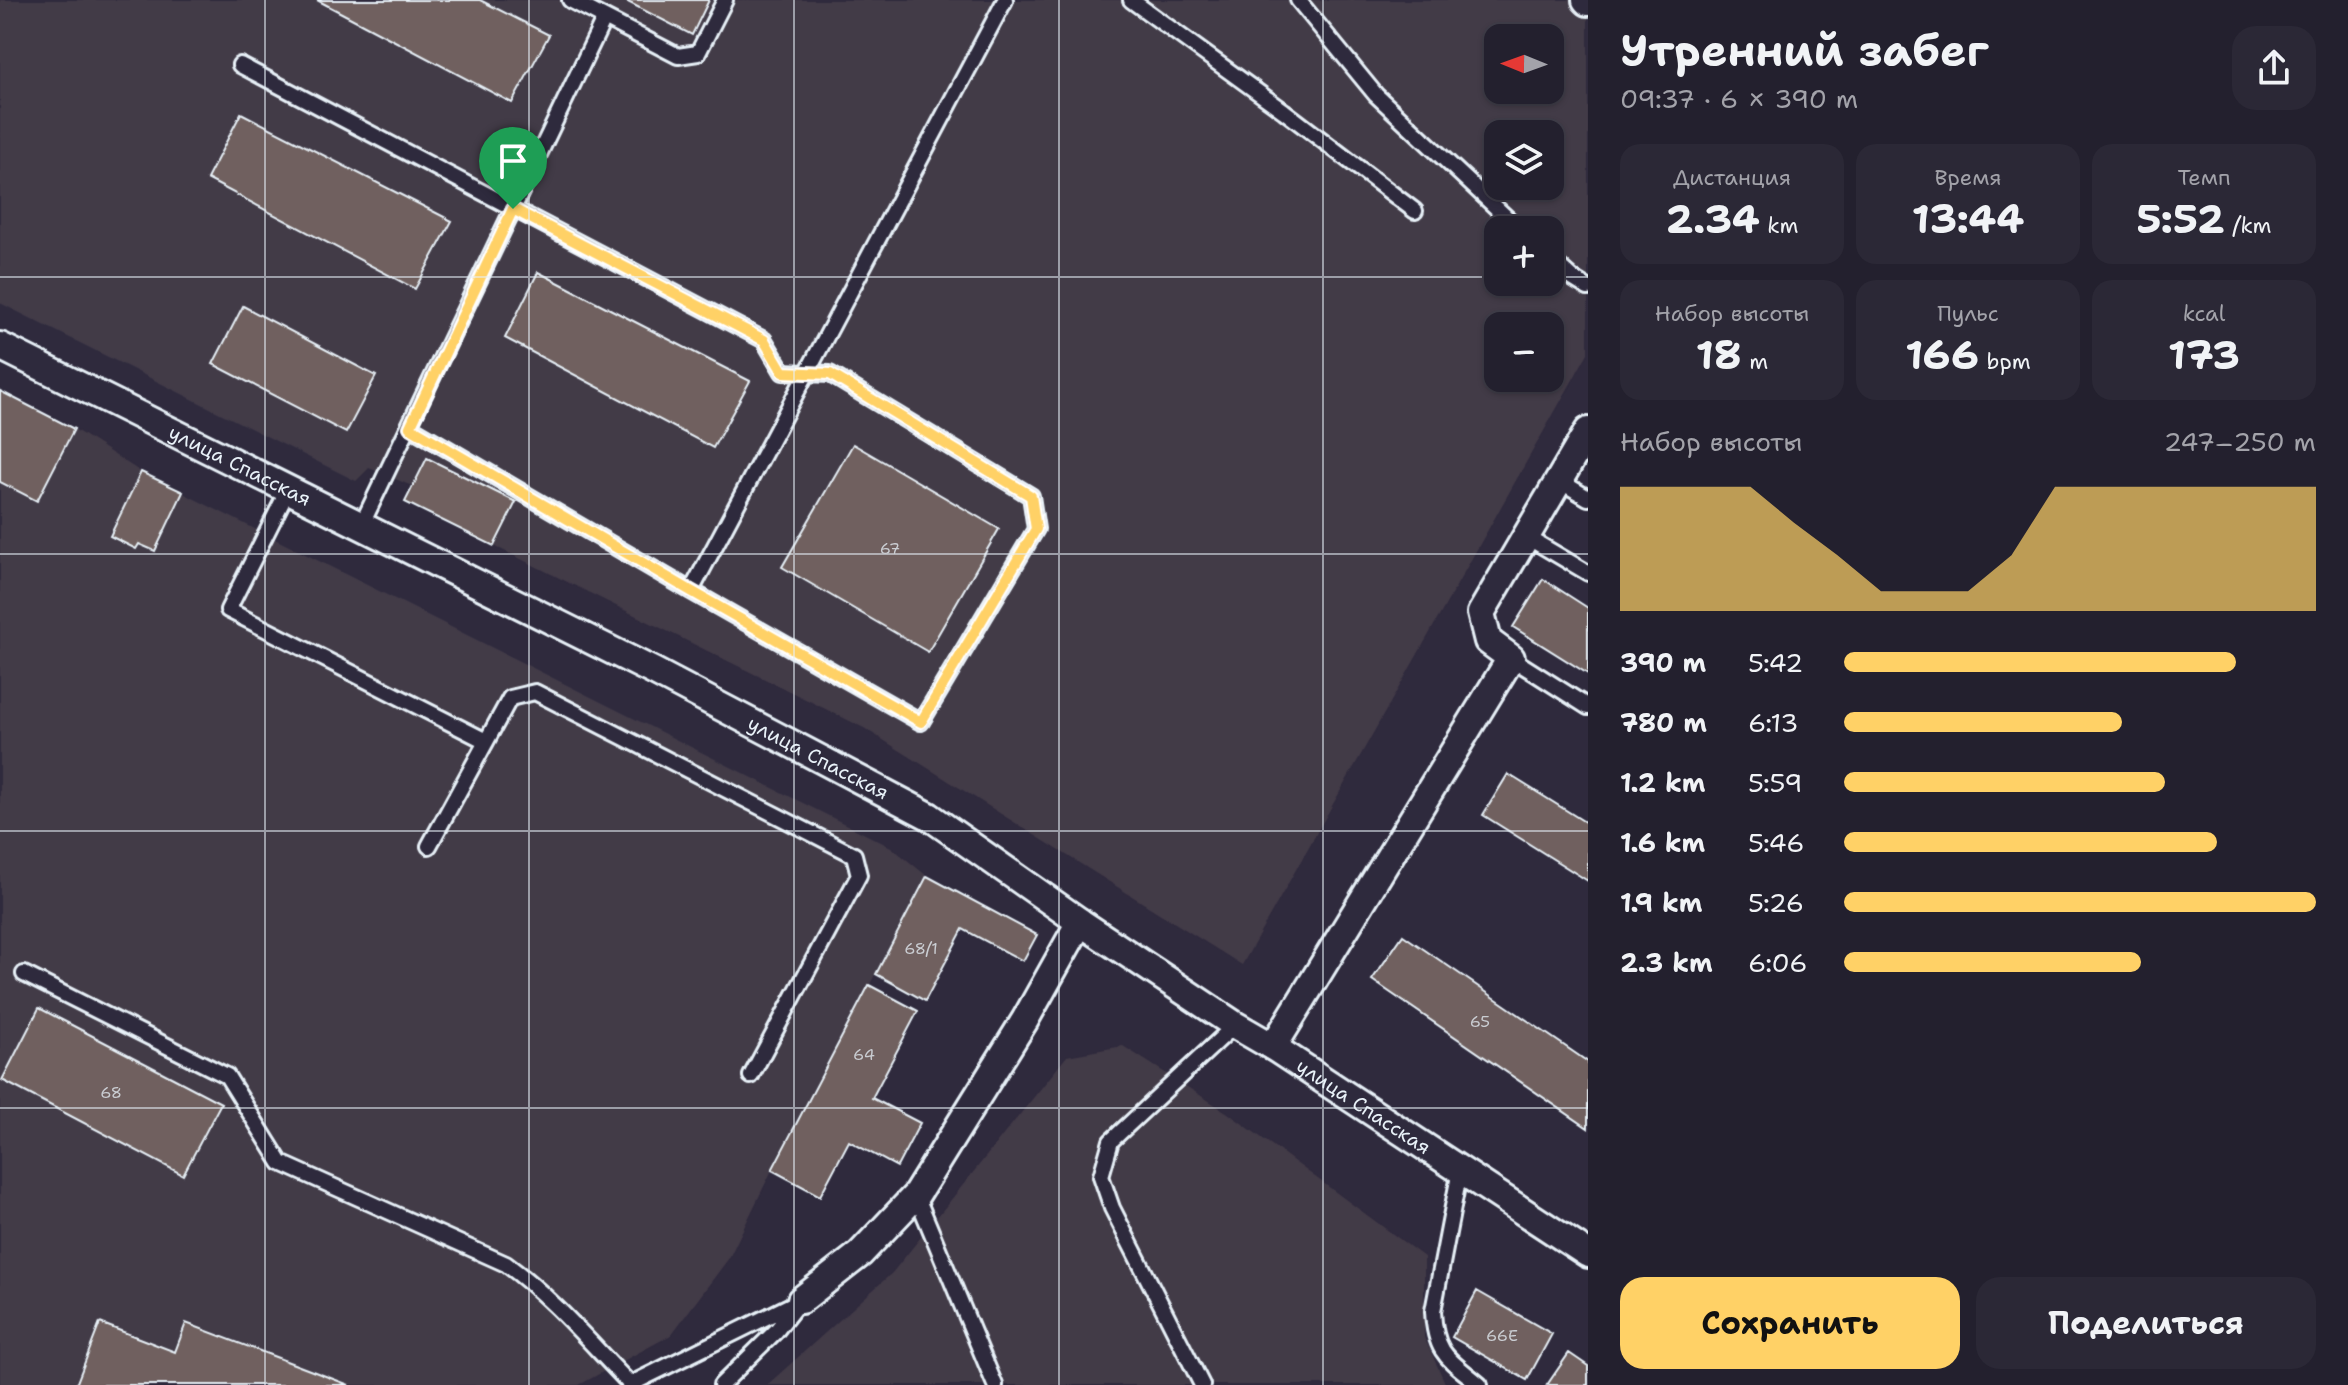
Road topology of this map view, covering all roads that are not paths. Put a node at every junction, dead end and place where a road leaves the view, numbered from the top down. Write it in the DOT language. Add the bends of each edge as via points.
graph roads {
  1 [pos="570,0"];
  2 [pos="725,0"];
  3 [pos="1005,0"];
  4 [pos="1131,0"];
  5 [pos="1298,0"];
  6 [pos="604,19"];
  7 [pos="240,65"];
  8 [pos="513,209"];
  9 [pos="1415,211"];
  10 [pos="1505,216"];
  11 [pos="1564,271"];
  12 [pos="1588,288"];
  13 [pos="0,346"];
  14 [pos="807,373"];
  15 [pos="410,427"];
  16 [pos="1588,431"];
  17 [pos="1560,481"];
  18 [pos="288,490"];
  19 [pos="1588,498"];
  20 [pos="361,526"];
  21 [pos="1527,537"];
  22 [pos="1588,573"];
  23 [pos="691,591"];
  24 [pos="1511,658"];
  25 [pos="1588,707"];
  26 [pos="486,741"];
  27 [pos="429,846"];
  28 [pos="1080,922"];
  29 [pos="24,974"];
  30 [pos="1235,1025"];
  31 [pos="1273,1047"];
  32 [pos="751,1076"];
  33 [pos="1460,1170"];
  34 [pos="916,1195"];
  35 [pos="1588,1254"];
  36 [pos="801,1300"];
  37 [pos="630,1385"];
  38 [pos="721,1385"];
  39 [pos="995,1385"];
  40 [pos="1202,1385"];
  41 [pos="1480,1385"];
  1 -- 6 [label="lane"];
  2 -- 6 [label="lane" via="698,53 678,56"];
  3 -- 14 [label="lane"];
  4 -- 9 [label="lane"];
  5 -- 10 [label="lane" via="1376,95"];
  6 -- 8 [label="lane"];
  7 -- 8 [label="lane"];
  8 -- 14 [label="lane" via="764,340 783,372"];
  8 -- 15 [label="lane"];
  11 -- 12 [label="lane"];
  13 -- 18 [label="street, улица Спасская"];
  14 -- 23 [label="lane"];
  14 -- 23 [label="lane" via="830,374 1031,496 1036,529 921,722"];
  15 -- 20 [label="lane"];
  15 -- 23 [label="lane"];
  16 -- 17 [label="street"];
  17 -- 19 [label="lane"];
  17 -- 21 [label="street"];
  18 -- 20 [label="street, улица Спасская"];
  18 -- 26 [label="lane" via="228,610"];
  20 -- 28 [label="street, улица Спасская" via="929,816"];
  21 -- 22 [label="lane"];
  21 -- 24 [label="street" via="1481,613 1488,641"];
  24 -- 25 [label="lane"];
  24 -- 31 [label="street"];
  26 -- 27 [label="lane"];
  26 -- 32 [label="lane" via="510,698 535,692 854,855 859,875"];
  28 -- 30 [label="street, улица Спасская"];
  28 -- 34 [label="street"];
  29 -- 37 [label="lane" via="227,1076 281,1163 506,1264"];
  30 -- 31 [label="street, улица Спасская"];
  30 -- 40 [label="lane" via="1111,1141 1101,1176 1112,1208"];
  31 -- 33 [label="street, улица Спасская"];
  33 -- 35 [label="street, улица Спасская"];
  33 -- 41 [label="lane" via="1433,1311 1434,1332 1442,1353"];
  34 -- 36 [label="street" via="860,1254"];
  34 -- 39 [label="lane"];
  36 -- 37 [label="lane"];
  36 -- 38 [label="lane"];
}
